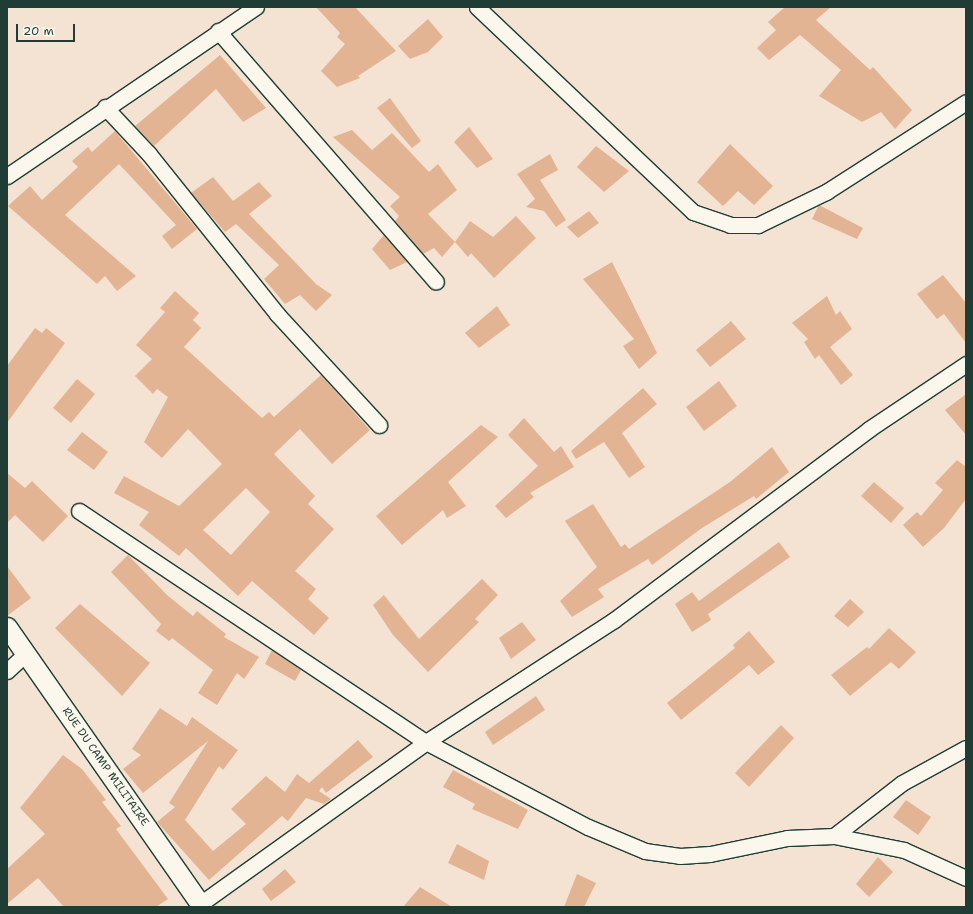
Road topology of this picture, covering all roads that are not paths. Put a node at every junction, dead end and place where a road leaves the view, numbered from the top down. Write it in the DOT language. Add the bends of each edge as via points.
graph roads {
  1 [pos="256,7"];
  2 [pos="477,7"];
  3 [pos="218,30"];
  4 [pos="966,102"];
  5 [pos="105,107"];
  6 [pos="7,176"];
  7 [pos="436,282"];
  8 [pos="966,364"];
  9 [pos="380,425"];
  10 [pos="79,511"];
  11 [pos="7,627"];
  12 [pos="26,653"];
  13 [pos="7,671"];
  14 [pos="426,742"];
  15 [pos="966,748"];
  16 [pos="834,836"];
  17 [pos="966,878"];
  18 [pos="199,906"];
  1 -- 3 [label="street"];
  2 -- 4 [label="street" via="693,212 730,226 758,224 826,192"];
  3 -- 5 [label="street"];
  3 -- 7 [label="street"];
  5 -- 6 [label="street"];
  5 -- 9 [label="street" via="149,154 277,314"];
  8 -- 14 [label="street" via="869,429 614,620"];
  10 -- 14 [label="street"];
  11 -- 12 [label="street, RUE DU CAMP MILITAIRE"];
  12 -- 13 [label="street"];
  12 -- 18 [label="street, RUE DU CAMP MILITAIRE"];
  14 -- 16 [label="street" via="588,827 645,851 680,856 710,854 787,838"];
  14 -- 18 [label="street"];
  15 -- 16 [label="street" via="902,783"];
  16 -- 17 [label="street" via="904,850"];
}
